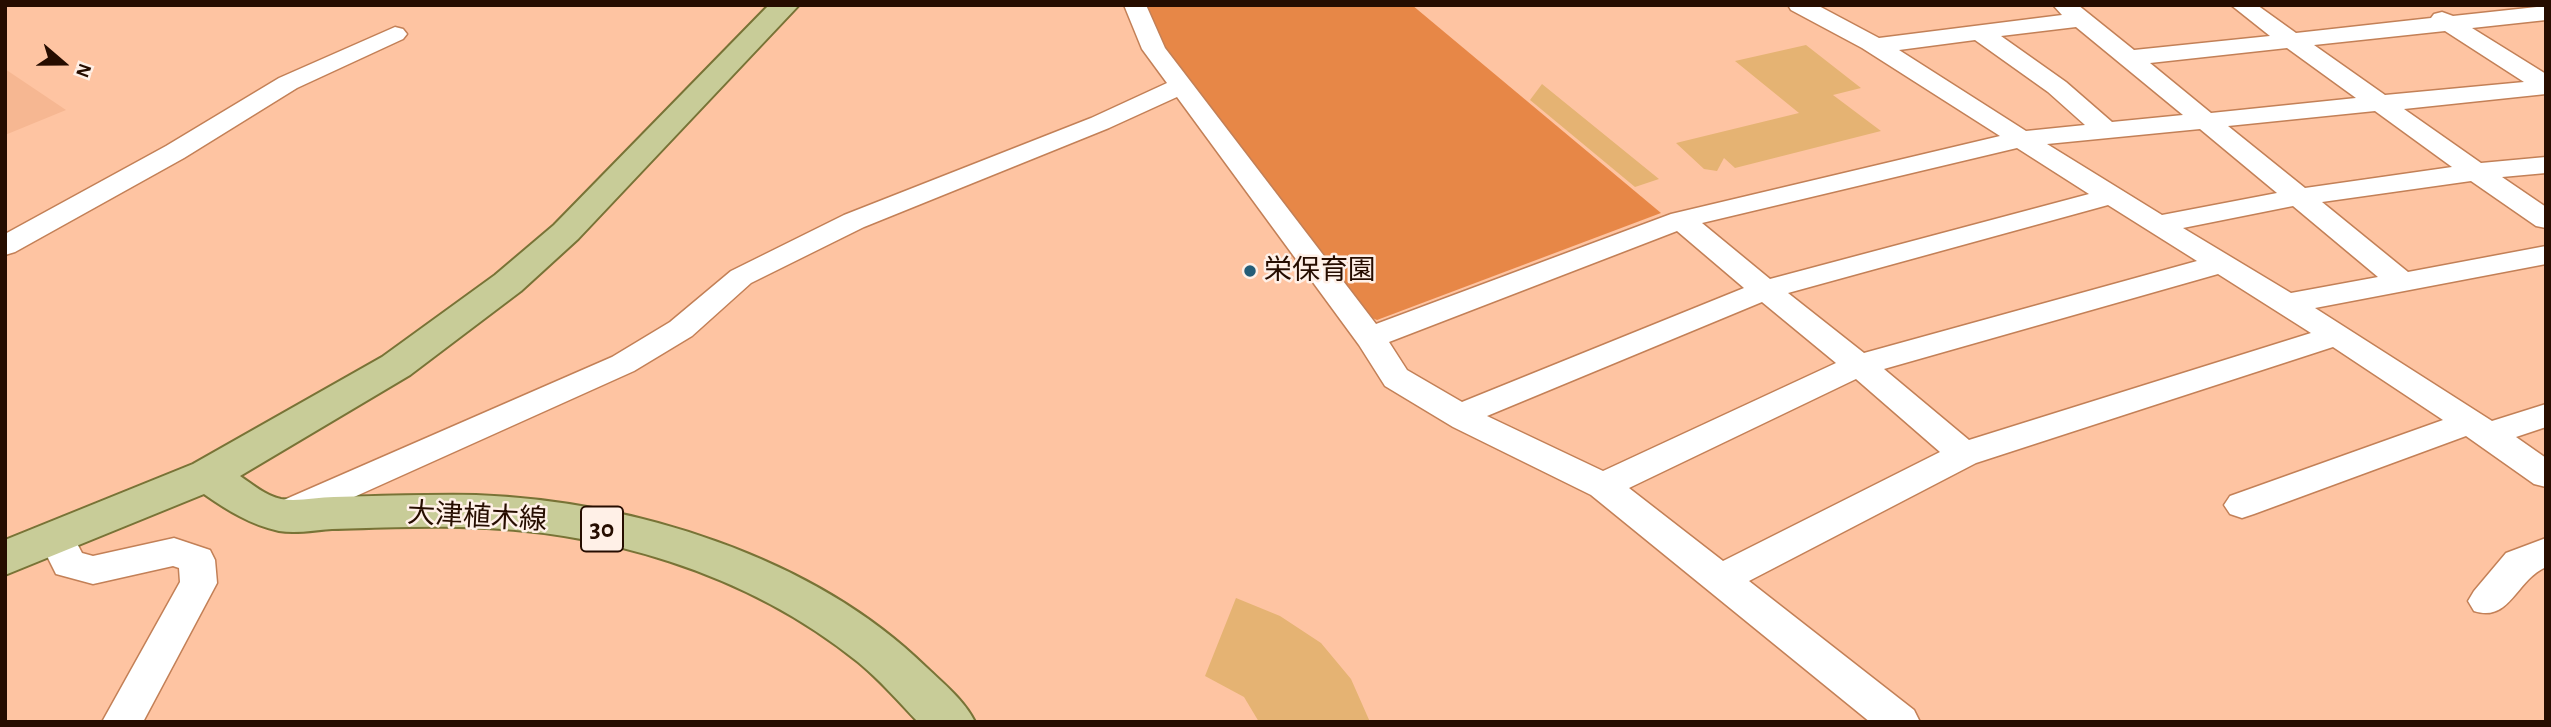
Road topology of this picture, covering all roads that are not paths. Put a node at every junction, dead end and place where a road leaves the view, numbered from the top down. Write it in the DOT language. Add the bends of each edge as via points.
graph roads {
  1 [pos="785,5"];
  2 [pos="1135,5"];
  3 [pos="1799,5"];
  4 [pos="2242,5"];
  5 [pos="2420,5"];
  6 [pos="2069,9"];
  7 [pos="2546,13"];
  8 [pos="2448,23"];
  9 [pos="1980,32"];
  10 [pos="395,34"];
  11 [pos="2290,40"];
  12 [pos="1873,46"];
  13 [pos="2128,58"];
  14 [pos="1182,86"];
  15 [pos="2546,86"];
  16 [pos="2381,104"];
  17 [pos="2204,120"];
  18 [pos="2106,130"];
  19 [pos="2021,139"];
  20 [pos="2546,165"];
  21 [pos="2476,172"];
  22 [pos="2111,195"];
  23 [pos="2298,197"];
  24 [pos="1681,220"];
  25 [pos="2546,220"];
  26 [pos="2158,224"];
  27 [pos="5,246"];
  28 [pos="2546,255"];
  29 [pos="2223,263"];
  30 [pos="2404,283"];
  31 [pos="1765,290"];
  32 [pos="2289,303"];
  33 [pos="2337,335"];
  34 [pos="1370,338"];
  35 [pos="1859,365"];
  36 [pos="2546,415"];
  37 [pos="1465,419"];
  38 [pos="2479,428"];
  39 [pos="1964,454"];
  40 [pos="208,475"];
  41 [pos="2546,475"];
  42 [pos="1603,486"];
  43 [pos="2242,505"];
  44 [pos="282,515"];
  45 [pos="56,538"];
  46 [pos="2546,552"];
  47 [pos="5,558"];
  48 [pos="1722,578"];
  49 [pos="2487,601"];
  50 [pos="122,722"];
  51 [pos="950,722"];
  52 [pos="1900,722"];
  1 -- 40 [label="main road" via="566,232 508,283 396,366"];
  2 -- 14 [label="street" via="1154,49"];
  3 -- 12 [label="street"];
  4 -- 11 [label="street"];
  5 -- 8 [label="street"];
  6 -- 9 [label="street"];
  6 -- 13 [label="street"];
  7 -- 8 [label="street"];
  8 -- 11 [label="street"];
  8 -- 15 [label="street"];
  9 -- 12 [label="street"];
  9 -- 18 [label="street"];
  10 -- 27 [label="street" via="288,83"];
  11 -- 13 [label="street"];
  11 -- 16 [label="street"];
  12 -- 19 [label="street"];
  13 -- 17 [label="street"];
  14 -- 34 [label="street"];
  14 -- 44 [label="street" via="854,221 741,277 681,329 623,364"];
  15 -- 16 [label="street"];
  16 -- 17 [label="street"];
  16 -- 21 [label="street"];
  17 -- 18 [label="street"];
  17 -- 23 [label="street"];
  18 -- 19 [label="street"];
  19 -- 22 [label="street"];
  19 -- 24 [label="street"];
  20 -- 21 [label="street"];
  21 -- 23 [label="street"];
  21 -- 25 [label="street"];
  22 -- 26 [label="street"];
  22 -- 31 [label="street"];
  23 -- 26 [label="street"];
  23 -- 30 [label="street"];
  24 -- 31 [label="street"];
  24 -- 34 [label="street"];
  26 -- 29 [label="street"];
  28 -- 30 [label="street"];
  29 -- 32 [label="street"];
  29 -- 35 [label="street"];
  30 -- 32 [label="street"];
  31 -- 35 [label="street"];
  31 -- 37 [label="street" via="1477,407"];
  32 -- 33 [label="street"];
  33 -- 38 [label="street"];
  33 -- 39 [label="street"];
  34 -- 37 [label="street" via="1396,378"];
  35 -- 39 [label="street"];
  35 -- 42 [label="street"];
  36 -- 38 [label="street"];
  37 -- 42 [label="street"];
  38 -- 41 [label="street"];
  38 -- 43 [label="street"];
  39 -- 48 [label="street"];
  40 -- 44 [label="main road, 大津植木線 / 30" via="245,501"];
  40 -- 45 [label="main road"];
  42 -- 48 [label="street"];
  44 -- 51 [label="main road, 大津植木線 / 30" via="505,513 581,524 674,546 756,576 817,610 874,648"];
  45 -- 47 [label="main road"];
  45 -- 50 [label="street" via="69,564 93,570 174,552 197,560 199,583"];
  46 -- 49 [label="street" via="2519,563"];
  48 -- 52 [label="street"];
}
